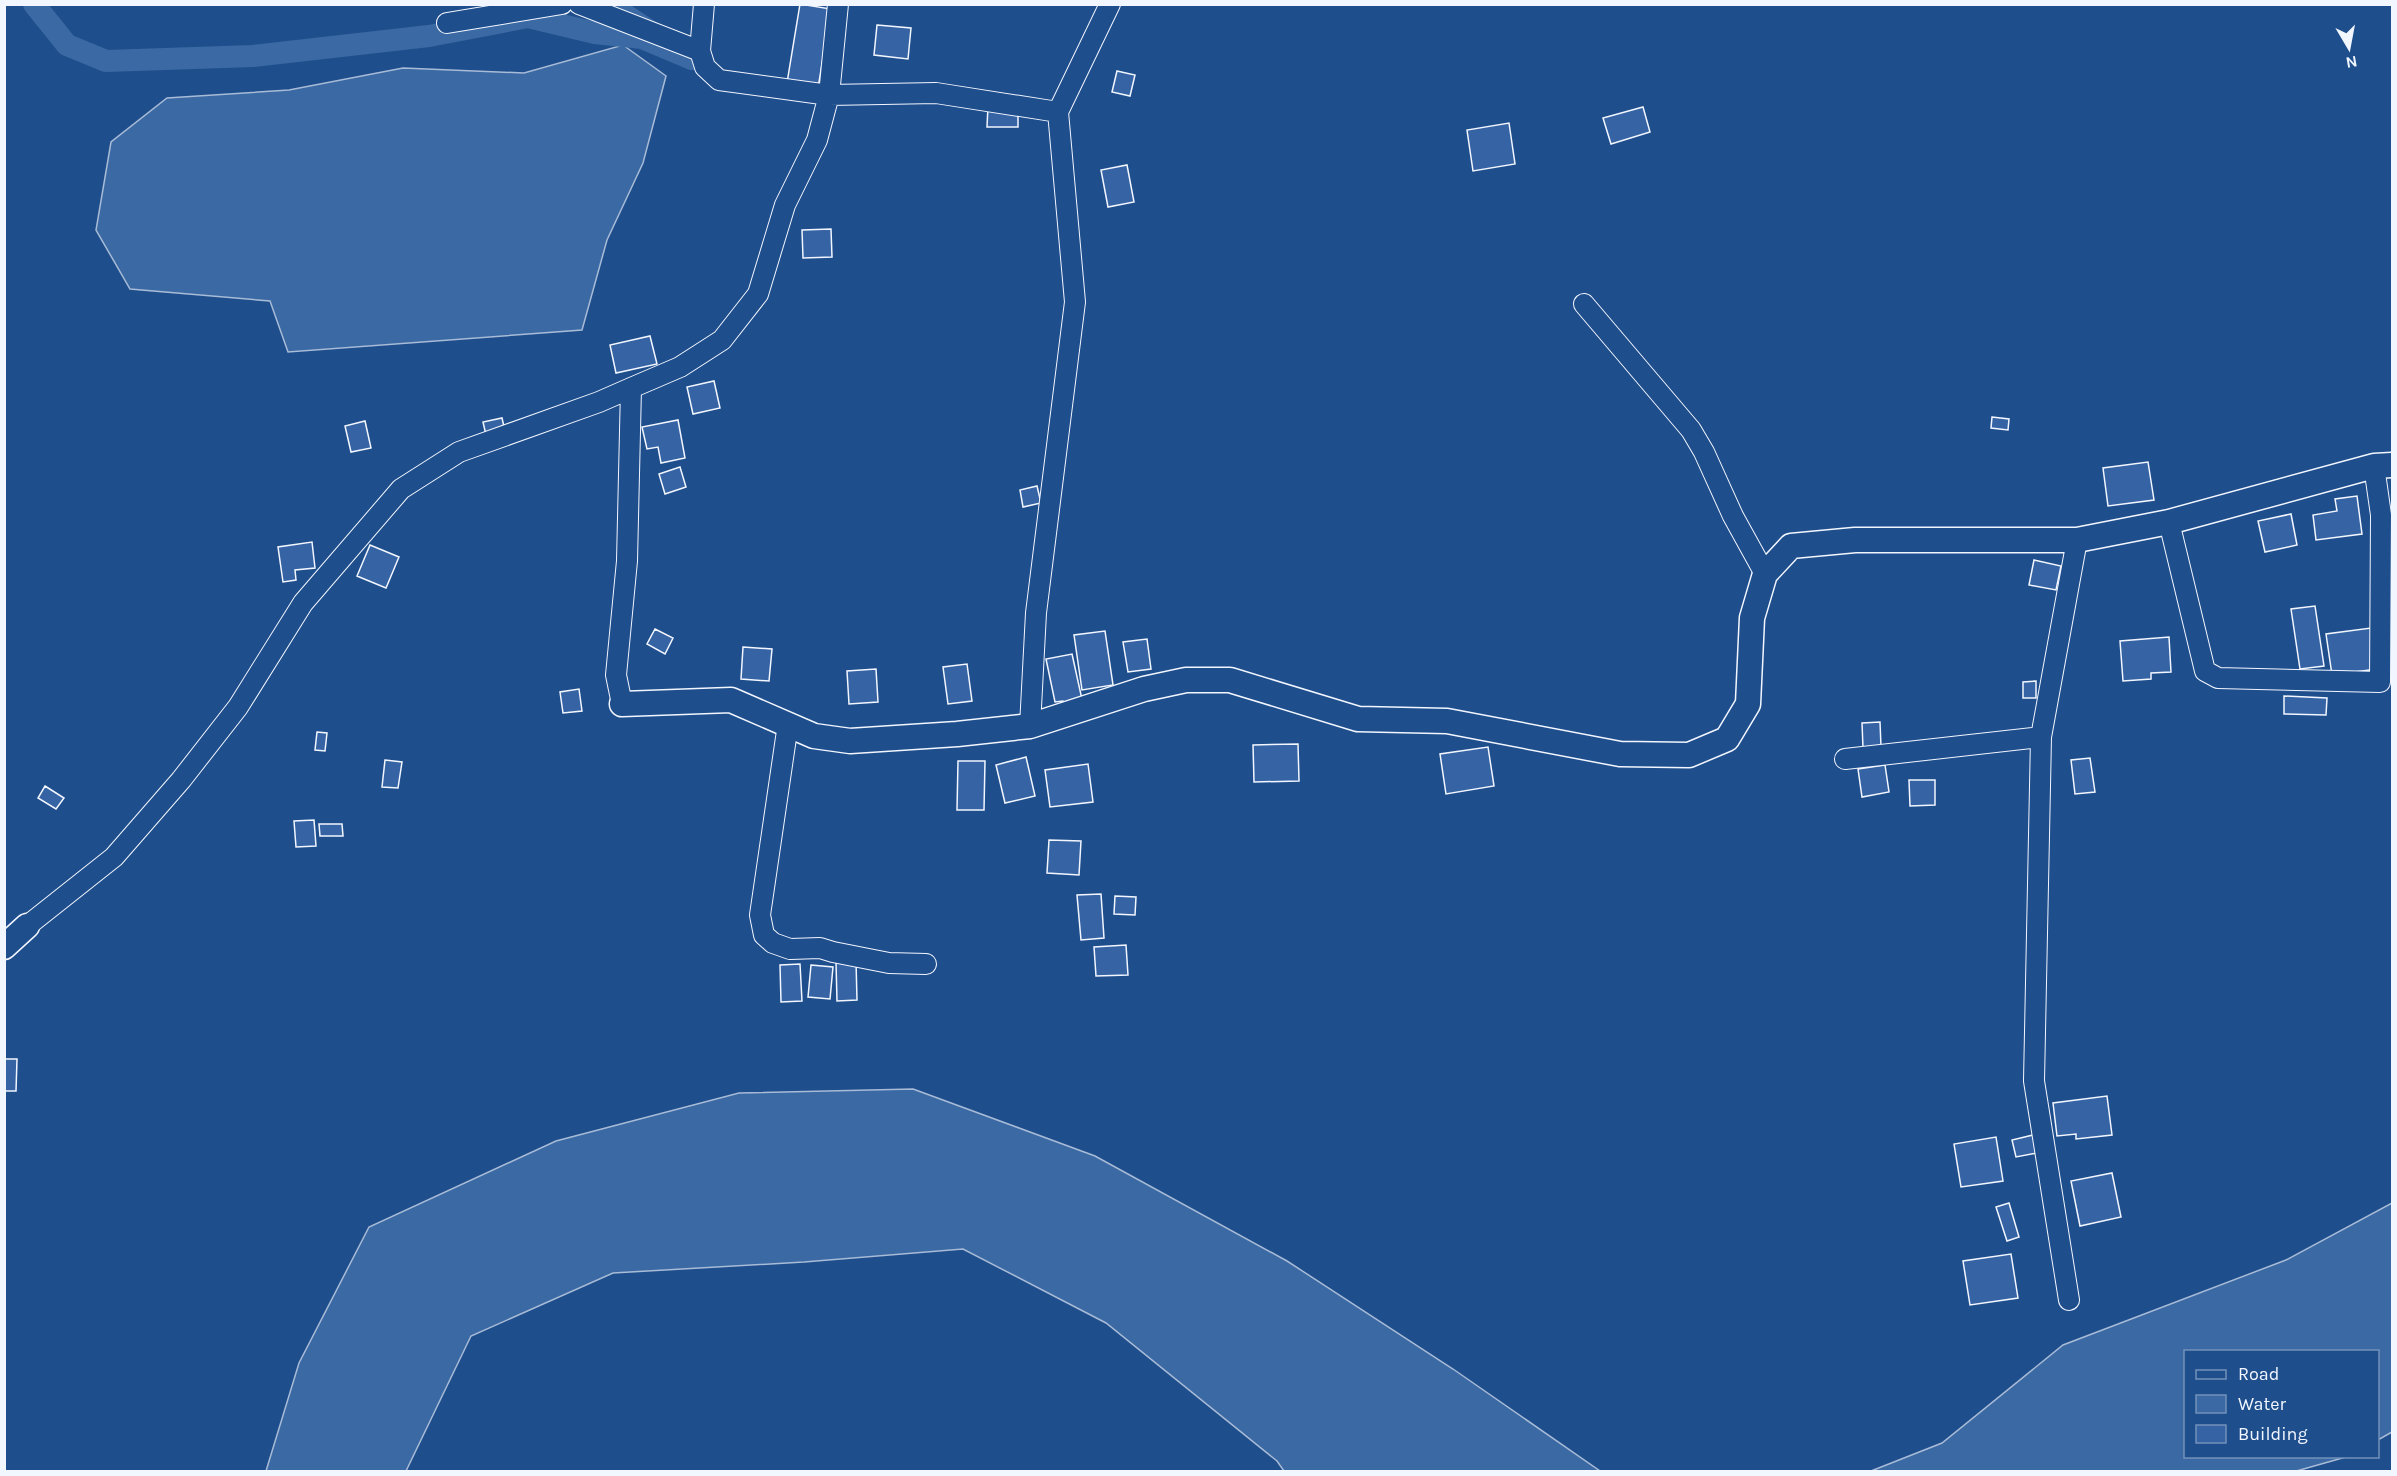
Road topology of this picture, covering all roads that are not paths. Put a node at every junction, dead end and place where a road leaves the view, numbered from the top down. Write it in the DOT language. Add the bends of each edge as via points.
graph roads {
  1 [pos="562,4"];
  2 [pos="579,4"];
  3 [pos="704,4"];
  4 [pos="838,4"];
  5 [pos="1110,4"];
  6 [pos="447,23"];
  7 [pos="700,51"];
  8 [pos="829,94"];
  9 [pos="1058,112"];
  10 [pos="1584,304"];
  11 [pos="631,388"];
  12 [pos="2383,465"];
  13 [pos="2169,522"];
  14 [pos="2077,540"];
  15 [pos="1765,573"];
  16 [pos="622,704"];
  17 [pos="788,724"];
  18 [pos="1030,726"];
  19 [pos="2041,737"];
  20 [pos="1845,759"];
  21 [pos="27,926"];
  22 [pos="4,947"];
  23 [pos="926,964"];
  24 [pos="2069,1300"];
  1 -- 6 [label="street"];
  2 -- 7 [label="street"];
  3 -- 7 [label="street"];
  4 -- 8 [label="street"];
  5 -- 9 [label="street"];
  7 -- 8 [label="street" via="705,67 719,80"];
  8 -- 9 [label="street" via="936,93"];
  8 -- 11 [label="street" via="817,140 785,205 758,294 722,340 680,368"];
  9 -- 18 [label="street" via="1075,302 1036,613"];
  10 -- 15 [label="street" via="1691,430"];
  11 -- 16 [label="street" via="627,561 616,675"];
  11 -- 21 [label="street" via="459,452 401,489 303,603 238,707 181,780 114,857"];
  12 -- 13 [label="street"];
  12 -- 13 [label="street" via="2380,682 2218,678 2205,671"];
  13 -- 14 [label="street"];
  14 -- 15 [label="street" via="1855,540 1791,546"];
  14 -- 19 [label="street"];
  15 -- 18 [label="street" via="1752,618 1748,704 1727,739 1689,755 1620,754 1447,721 1358,719 1230,680 1186,680 1155,687"];
  16 -- 17 [label="street" via="732,700"];
  17 -- 18 [label="street" via="814,736 850,741"];
  17 -- 23 [label="street" via="760,915 764,935 790,949 820,948 889,963"];
  19 -- 20 [label="street"];
  19 -- 24 [label="street" via="2034,1081"];
  21 -- 22 [label="street"];
}
